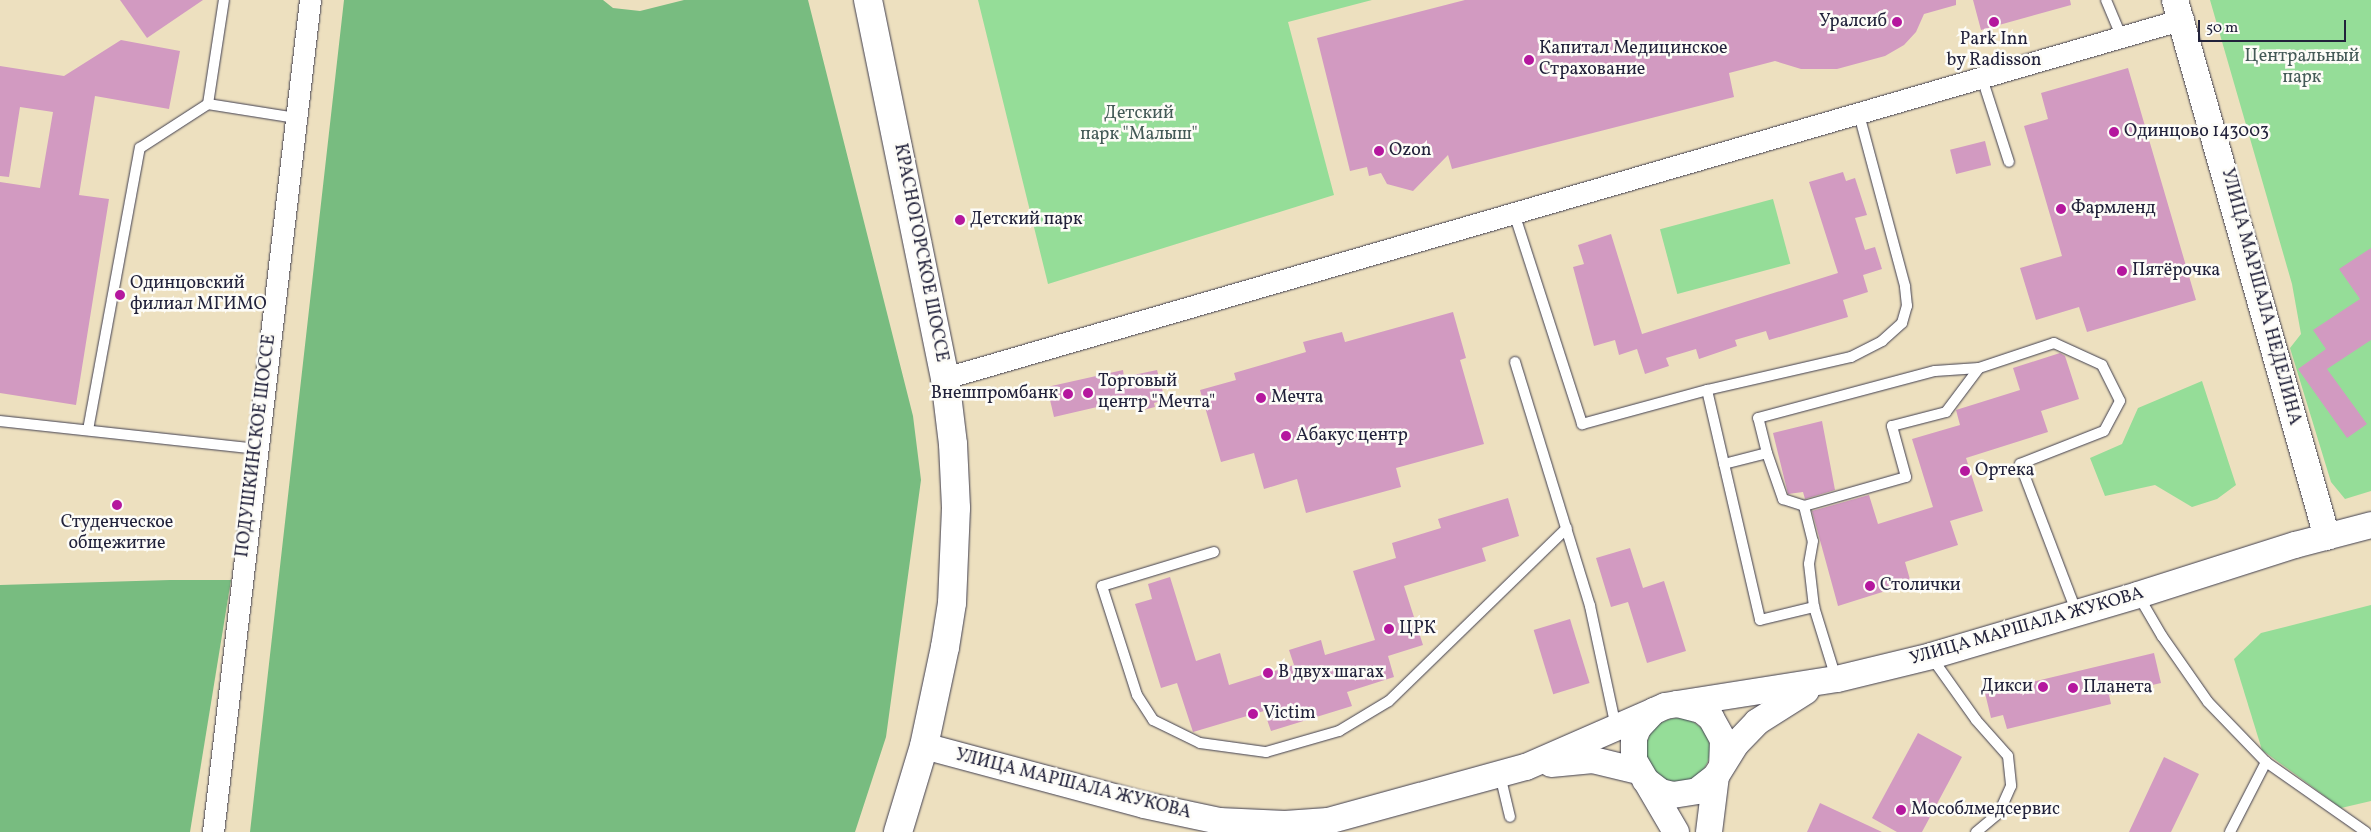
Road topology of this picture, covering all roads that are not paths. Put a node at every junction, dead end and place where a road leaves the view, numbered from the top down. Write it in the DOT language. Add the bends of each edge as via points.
graph roads {
  1 [pos="224,0"];
  2 [pos="310,0"];
  3 [pos="868,0"];
  4 [pos="2106,0"];
  5 [pos="2179,10"];
  6 [pos="2122,38"];
  7 [pos="1982,78"];
  8 [pos="208,104"];
  9 [pos="1859,114"];
  10 [pos="296,118"];
  11 [pos="2009,162"];
  12 [pos="1514,213"];
  13 [pos="1515,362"];
  14 [pos="1979,368"];
  15 [pos="945,378"];
  16 [pos="1707,390"];
  17 [pos="0,421"];
  18 [pos="88,430"];
  19 [pos="257,448"];
  20 [pos="1767,453"];
  21 [pos="1724,464"];
  22 [pos="1804,506"];
  23 [pos="2371,525"];
  24 [pos="1567,528"];
  25 [pos="2327,537"];
  26 [pos="1214,552"];
  27 [pos="2138,595"];
  28 [pos="1814,607"];
  29 [pos="2076,613"];
  30 [pos="1931,656"];
  31 [pos="1829,681"];
  32 [pos="1666,708"];
  33 [pos="1616,728"];
  34 [pos="924,746"];
  35 [pos="2266,762"];
  36 [pos="1526,767"];
  37 [pos="1719,770"];
  38 [pos="1640,774"];
  39 [pos="1500,775"];
  40 [pos="1510,816"];
  41 [pos="2363,831"];
  42 [pos="213,832"];
  43 [pos="898,832"];
  44 [pos="1676,832"];
  45 [pos="1709,832"];
  46 [pos="1976,832"];
  47 [pos="2230,832"];
  1 -- 8 [label="lane"];
  2 -- 10 [label="street, ПОДУШКИНСКОЕ ШОССЕ"];
  3 -- 15 [label="main road, КРАСНОГОРСКОЕ ШОССЕ"];
  4 -- 6 [label="lane"];
  5 -- 6 [label="street"];
  5 -- 25 [label="street, УЛИЦА МАРШАЛА НЕДЕЛИНА"];
  6 -- 7 [label="street"];
  7 -- 9 [label="street"];
  7 -- 11 [label="lane"];
  8 -- 10 [label="lane"];
  8 -- 18 [label="lane" via="140,148"];
  9 -- 12 [label="street"];
  9 -- 16 [label="lane" via="1905,286 1907,306 1902,323 1882,340 1851,357"];
  10 -- 19 [label="street, ПОДУШКИНСКОЕ ШОССЕ"];
  12 -- 15 [label="street"];
  12 -- 16 [label="lane" via="1582,424"];
  13 -- 24 [label="lane"];
  14 -- 20 [label="lane" via="1935,371 1758,418"];
  14 -- 22 [label="lane" via="1946,412 1892,426 1906,477"];
  14 -- 29 [label="lane" via="2054,343 2102,365 2120,401 2104,431 2020,464"];
  15 -- 34 [label="main road, КРАСНОГОРСКОЕ ШОССЕ" via="953,444 955,560 945,647"];
  16 -- 21 [label="lane"];
  17 -- 18 [label="lane"];
  18 -- 19 [label="lane"];
  19 -- 42 [label="street, ПОДУШКИНСКОЕ ШОССЕ"];
  20 -- 21 [label="lane"];
  20 -- 22 [label="lane" via="1783,499"];
  21 -- 28 [label="lane" via="1760,620"];
  22 -- 28 [label="lane" via="1813,540 1809,564"];
  23 -- 25 [label="street, УЛИЦА МАРШАЛА ЖУКОВА"];
  24 -- 26 [label="lane" via="1389,701 1339,731 1266,752 1200,742 1153,720 1137,695 1102,586"];
  24 -- 33 [label="lane" via="1603,658"];
  25 -- 27 [label="street, УЛИЦА МАРШАЛА ЖУКОВА"];
  27 -- 29 [label="street, УЛИЦА МАРШАЛА ЖУКОВА"];
  27 -- 35 [label="lane" via="2208,702"];
  28 -- 31 [label="lane"];
  29 -- 30 [label="street, УЛИЦА МАРШАЛА ЖУКОВА"];
  30 -- 31 [label="street, УЛИЦА МАРШАЛА ЖУКОВА"];
  30 -- 46 [label="lane" via="1976,720 2008,756 2011,786 1999,813"];
  31 -- 32 [label="street, УЛИЦА МАРШАЛА ЖУКОВА"];
  31 -- 37 [label="street" via="1757,722"];
  32 -- 33 [label="street, УЛИЦА МАРШАЛА ЖУКОВА"];
  32 -- 37 [label="street" via="1701,710 1711,718 1723,740"];
  32 -- 38 [label="street" via="1638,728 1634,738 1634,760"];
  33 -- 36 [label="street, УЛИЦА МАРШАЛА ЖУКОВА"];
  34 -- 39 [label="street, УЛИЦА МАРШАЛА ЖУКОВА" via="1144,805 1219,821 1275,824 1328,821"];
  34 -- 43 [label="main road, КРАСНОГОРСКОЕ ШОССЕ"];
  35 -- 41 [label="lane"];
  35 -- 47 [label="lane"];
  36 -- 38 [label="street" via="1593,760"];
  36 -- 39 [label="street, УЛИЦА МАРШАЛА ЖУКОВА"];
  37 -- 38 [label="street" via="1697,791 1679,795 1661,792"];
  37 -- 45 [label="street"];
  38 -- 44 [label="street"];
  39 -- 40 [label="lane"];
}
